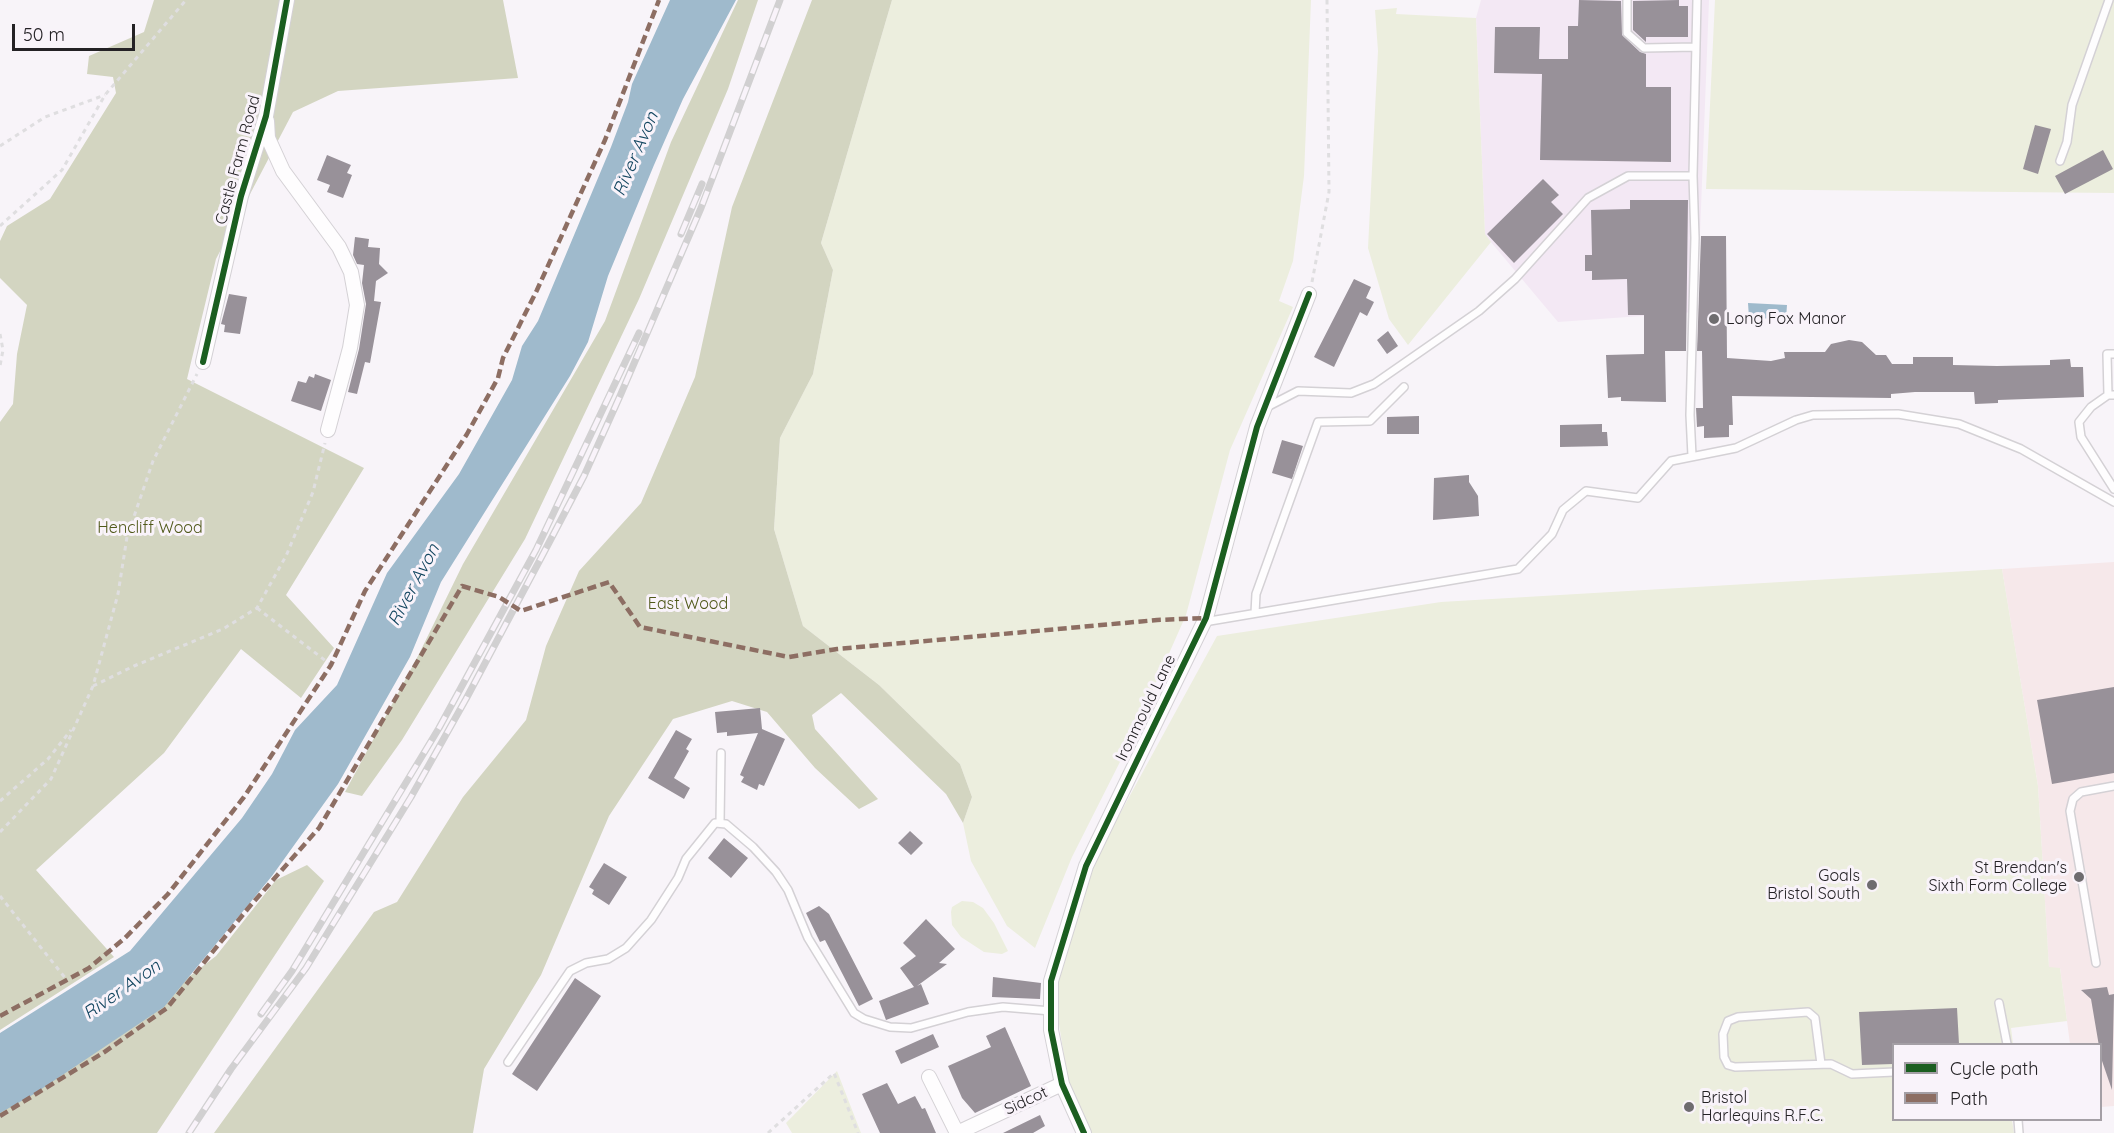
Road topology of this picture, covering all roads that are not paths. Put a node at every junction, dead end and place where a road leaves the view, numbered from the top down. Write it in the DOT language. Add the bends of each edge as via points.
graph roads {
  1 [pos="287,0"];
  2 [pos="1627,0"];
  3 [pos="1697,0"];
  4 [pos="2109,0"];
  5 [pos="1695,47"];
  6 [pos="266,116"];
  7 [pos="2060,160"];
  8 [pos="1693,176"];
  9 [pos="1309,294"];
  10 [pos="2114,354"];
  11 [pos="203,362"];
  12 [pos="1404,387"];
  13 [pos="2111,395"];
  14 [pos="1264,408"];
  15 [pos="328,430"];
  16 [pos="1692,456"];
  17 [pos="2114,489"];
  18 [pos="2114,502"];
  19 [pos="1256,613"];
  20 [pos="1203,622"];
  21 [pos="721,753"];
  22 [pos="2114,786"];
  23 [pos="720,823"];
  24 [pos="2096,963"];
  25 [pos="1999,1003"];
  26 [pos="1051,1011"];
  27 [pos="2007,1043"];
  28 [pos="508,1062"];
  29 [pos="1821,1064"];
  30 [pos="1892,1072"];
  31 [pos="929,1077"];
  32 [pos="1062,1084"];
  33 [pos="957,1133"];
  34 [pos="1084,1133"];
  1 -- 6 [label="street, Castle Farm Road"];
  2 -- 5 [label="lane" via="1627,33 1644,48"];
  3 -- 5 [label="lane"];
  4 -- 7 [label="lane" via="2072,105 2067,142"];
  5 -- 8 [label="lane"];
  6 -- 11 [label="street, Castle Farm Road" via="241,196"];
  6 -- 15 [label="street, Castle Farm Road" via="268,138 284,171 339,248 351,272 357,304 350,348"];
  8 -- 14 [label="lane" via="1628,176 1588,198 1515,279 1479,311 1374,384 1351,393 1298,391"];
  8 -- 16 [label="lane"];
  9 -- 14 [label="street, Ironmould Lane"];
  10 -- 13 [label="lane" via="2107,354"];
  12 -- 19 [label="lane" via="1370,421 1318,422 1256,594"];
  13 -- 17 [label="lane" via="2091,407 2079,422 2081,437"];
  14 -- 20 [label="street, Ironmould Lane"];
  16 -- 18 [label="lane" via="1736,448 1814,415 1898,414 1959,424 2021,449"];
  16 -- 19 [label="lane" via="1671,461 1638,498 1586,491 1563,510 1552,534 1518,569"];
  19 -- 20 [label="lane"];
  20 -- 26 [label="street, Ironmould Lane" via="1086,866 1051,981"];
  21 -- 23 [label="lane"];
  22 -- 24 [label="lane" via="2081,792 2070,811"];
  23 -- 26 [label="lane" via="746,841 776,872 808,938 854,1013 864,1019 910,1028 1003,1007"];
  23 -- 28 [label="lane" via="715,823 686,858 651,920 626,948 608,959 570,971"];
  25 -- 27 [label="lane"];
  26 -- 32 [label="street, Ironmould Lane"];
  29 -- 29 [label="lane" via="1728,1065 1723,1034 1728,1021 1738,1017 1808,1012 1815,1018"];
  29 -- 30 [label="lane" via="1831,1064 1852,1074"];
  31 -- 33 [label="street, Sidcot"];
  32 -- 33 [label="street, Sidcot"];
  32 -- 34 [label="street, Ironmould Lane"];
}
